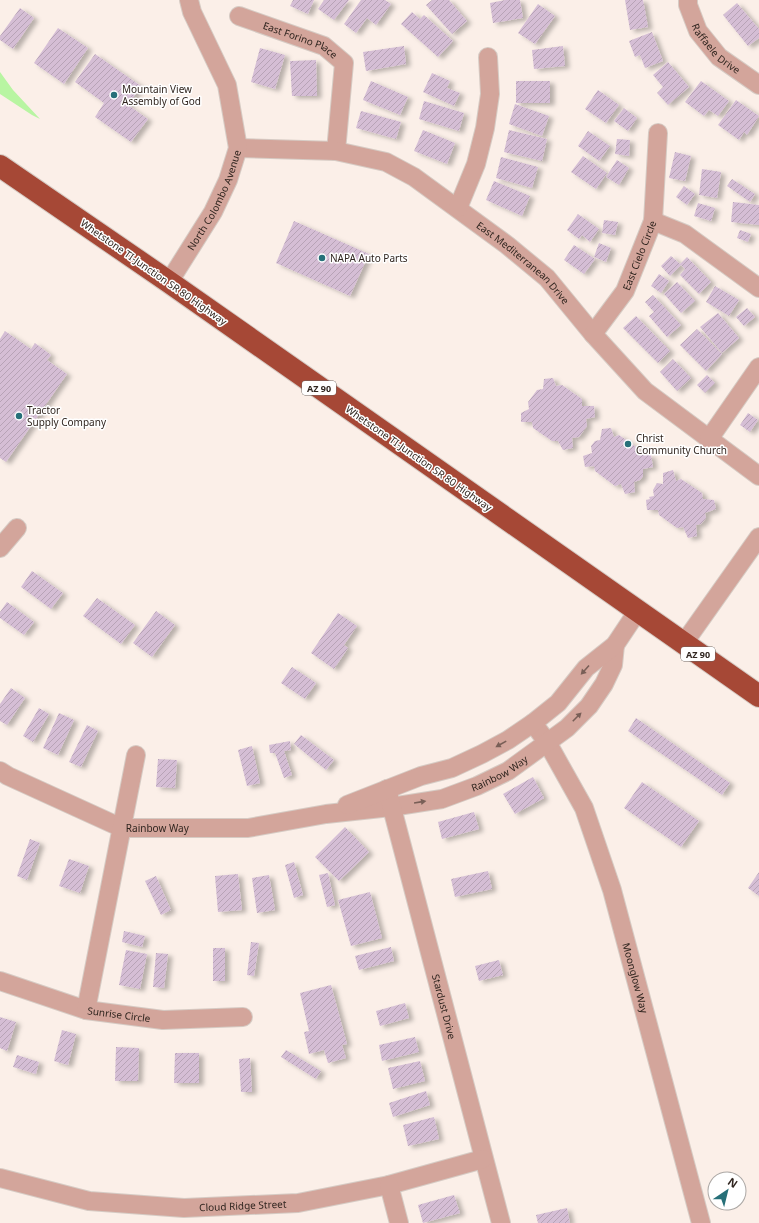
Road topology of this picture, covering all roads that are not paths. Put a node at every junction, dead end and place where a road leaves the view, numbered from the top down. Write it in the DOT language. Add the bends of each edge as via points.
graph roads {
  1 [pos="190,0"];
  2 [pos="688,0"];
  3 [pos="239,16"];
  4 [pos="488,57"];
  5 [pos="759,85"];
  6 [pos="658,133"];
  7 [pos="238,148"];
  8 [pos="336,151"];
  9 [pos="0,166"];
  10 [pos="458,208"];
  11 [pos="653,221"];
  12 [pos="169,282"];
  13 [pos="759,288"];
  14 [pos="593,334"];
  15 [pos="759,367"];
  16 [pos="709,439"];
  17 [pos="759,476"];
  18 [pos="17,528"];
  19 [pos="759,537"];
  20 [pos="0,548"];
  21 [pos="638,612"];
  22 [pos="684,643"];
  23 [pos="615,645"];
  24 [pos="759,696"];
  25 [pos="533,723"];
  26 [pos="547,742"];
  27 [pos="136,755"];
  28 [pos="0,771"];
  29 [pos="387,790"];
  30 [pos="391,807"];
  31 [pos="326,814"];
  32 [pos="122,828"];
  33 [pos="0,981"];
  34 [pos="86,1010"];
  35 [pos="242,1017"];
  36 [pos="483,1159"];
  37 [pos="0,1178"];
  38 [pos="389,1185"];
  39 [pos="183,1216"];
  40 [pos="399,1223"];
  41 [pos="500,1223"];
  42 [pos="701,1223"];
  1 -- 7 [label="street, North Colombo Avenue" via="192,12 227,85"];
  2 -- 5 [label="street, Raffaele Drive" via="698,31 718,58"];
  3 -- 8 [label="street, East Forino Place" via="324,46 344,63"];
  4 -- 10 [label="street" via="490,94 485,128 476,164"];
  6 -- 11 [label="street"];
  7 -- 8 [label="street, East Mediterranean Drive"];
  7 -- 12 [label="street, North Colombo Avenue" via="228,180 213,212"];
  8 -- 10 [label="street, East Mediterranean Drive" via="386,162 414,177"];
  9 -- 12 [label="highway, Whetstone TI-Junction SR 80 Highway / AZ 90"];
  10 -- 14 [label="street, East Mediterranean Drive" via="547,278"];
  11 -- 13 [label="street, East Cielo Circle" via="685,234"];
  11 -- 14 [label="street, East Cielo Circle" via="625,291"];
  12 -- 21 [label="highway, Whetstone TI-Junction SR 80 Highway / AZ 90"];
  14 -- 16 [label="street, East Mediterranean Drive" via="645,391"];
  15 -- 16 [label="street"];
  16 -- 17 [label="street, East Mediterranean Drive"];
  18 -- 20 [label="street"];
  19 -- 22 [label="street"];
  21 -- 22 [label="highway, Whetstone TI-Junction SR 80 Highway / AZ 90"];
  21 -- 23 [label="street, Rainbow Way"];
  22 -- 24 [label="highway, Whetstone TI-Junction SR 80 Highway / AZ 90"];
  23 -- 25 [label="street, Rainbow Way, one-way" via="586,668 558,703"];
  26 -- 23 [label="street, Rainbow Way, one-way" via="567,728 589,706 613,665"];
  25 -- 26 [label="street, Moonglow Way"];
  25 -- 29 [label="street, Rainbow Way, one-way" via="508,740 452,768 421,776"];
  30 -- 26 [label="street, Rainbow Way, one-way" via="442,799 477,786 508,770"];
  26 -- 42 [label="street, Moonglow Way" via="584,808 612,890"];
  27 -- 32 [label="street"];
  28 -- 32 [label="street, Rainbow Way"];
  29 -- 30 [label="street, Stardust Drive"];
  29 -- 31 [label="street, Rainbow Way"];
  30 -- 31 [label="street, Rainbow Way"];
  30 -- 36 [label="street, Stardust Drive"];
  31 -- 32 [label="street, Rainbow Way" via="248,828"];
  32 -- 34 [label="street"];
  33 -- 34 [label="street, Sunrise Circle"];
  34 -- 35 [label="street, Sunrise Circle" via="163,1020"];
  36 -- 38 [label="street, Cloud Ridge Street"];
  36 -- 41 [label="street, Stardust Drive"];
  37 -- 39 [label="street, Cloud Ridge Street" via="89,1201"];
  38 -- 39 [label="street, Cloud Ridge Street" via="298,1203"];
  38 -- 40 [label="street"];
}
